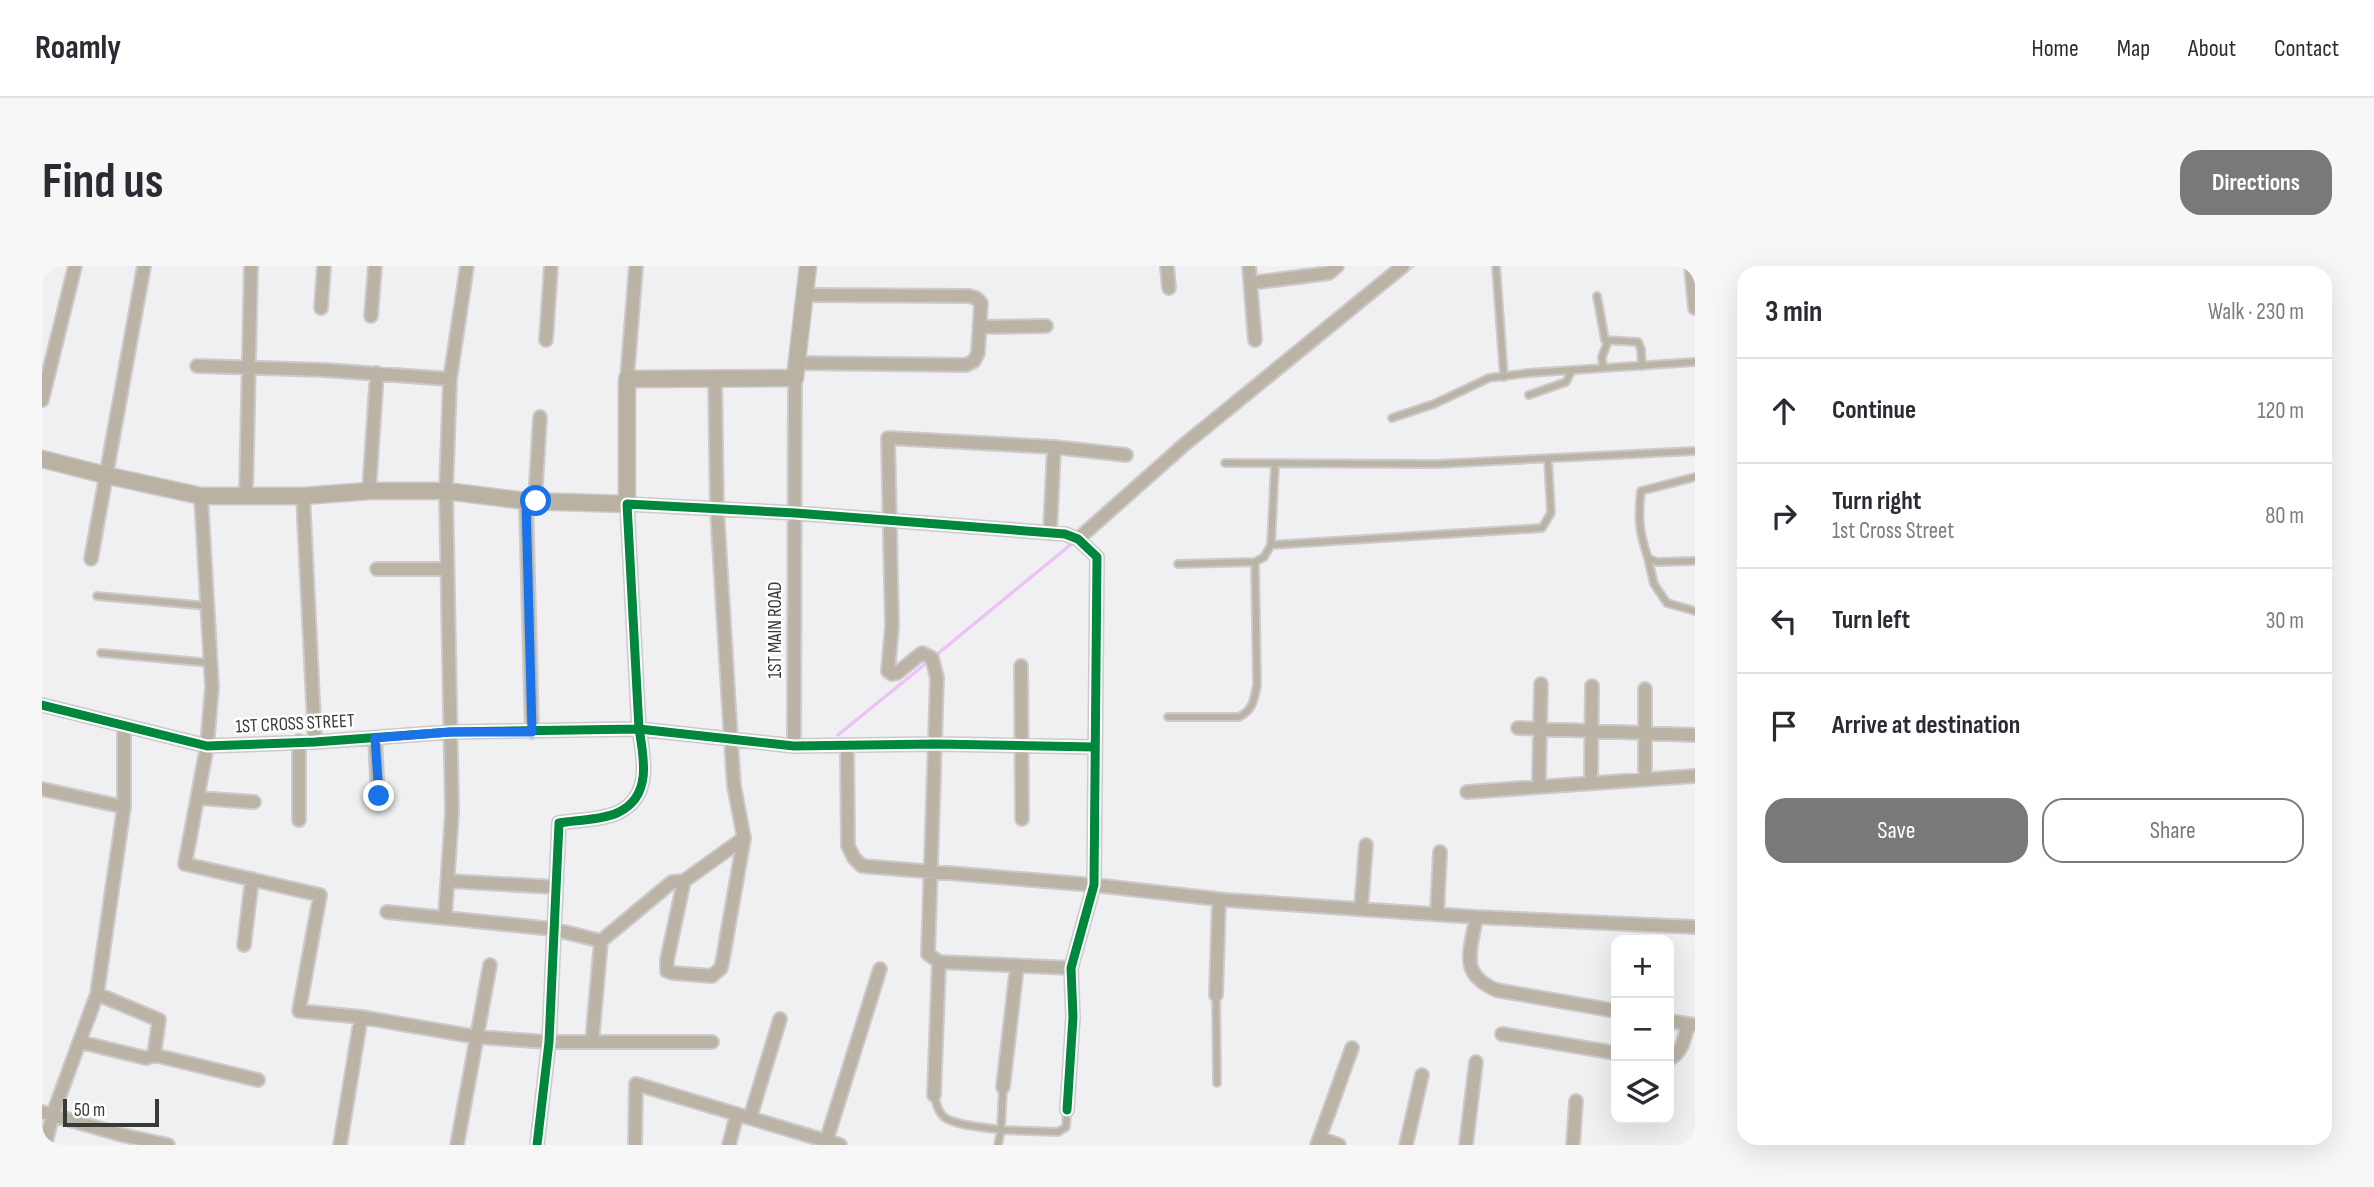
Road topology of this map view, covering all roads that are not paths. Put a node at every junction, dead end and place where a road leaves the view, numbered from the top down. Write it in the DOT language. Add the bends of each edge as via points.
graph roads {
  1 [pos="75,266"];
  2 [pos="144,266"];
  3 [pos="251,266"];
  4 [pos="324,266"];
  5 [pos="375,266"];
  6 [pos="467,266"];
  7 [pos="551,266"];
  8 [pos="636,266"];
  9 [pos="808,266"];
  10 [pos="1167,266"];
  11 [pos="1249,266"];
  12 [pos="1338,266"];
  13 [pos="1403,266"];
  14 [pos="1496,266"];
  15 [pos="1691,266"];
  16 [pos="1251,283"];
  17 [pos="1169,288"];
  18 [pos="805,295"];
  19 [pos="1597,296"];
  20 [pos="321,308"];
  21 [pos="1695,308"];
  22 [pos="371,316"];
  23 [pos="980,327"];
  24 [pos="1046,327"];
  25 [pos="546,340"];
  26 [pos="1255,340"];
  27 [pos="1608,341"];
  28 [pos="1695,362"];
  29 [pos="197,366"];
  30 [pos="1642,366"];
  31 [pos="249,367"];
  32 [pos="1603,368"];
  33 [pos="1572,370"];
  34 [pos="796,371"];
  35 [pos="377,373"];
  36 [pos="1504,377"];
  37 [pos="715,378"];
  38 [pos="450,379"];
  39 [pos="627,379"];
  40 [pos="1529,395"];
  41 [pos="42,400"];
  42 [pos="540,417"];
  43 [pos="1392,418"];
  44 [pos="1054,447"];
  45 [pos="1695,451"];
  46 [pos="1126,455"];
  47 [pos="42,459"];
  48 [pos="1548,459"];
  49 [pos="1225,463"];
  50 [pos="1275,464"];
  51 [pos="105,475"];
  52 [pos="1695,477"];
  53 [pos="369,491"];
  54 [pos="446,491"];
  55 [pos="246,495"];
  56 [pos="201,496"];
  57 [pos="303,496"];
  58 [pos="531,501"];
  59 [pos="627,504"];
  60 [pos="717,509"];
  61 [pos="795,513"];
  62 [pos="890,521"];
  63 [pos="1049,533"];
  64 [pos="1078,539"];
  65 [pos="1271,545"];
  66 [pos="1648,558"];
  67 [pos="91,559"];
  68 [pos="1695,561"];
  69 [pos="1255,562"];
  70 [pos="1178,564"];
  71 [pos="377,569"];
  72 [pos="447,569"];
  73 [pos="97,596"];
  74 [pos="208,606"];
  75 [pos="1695,611"];
  76 [pos="101,653"];
  77 [pos="211,663"];
  78 [pos="1021,666"];
  79 [pos="1541,684"];
  80 [pos="1592,687"];
  81 [pos="1645,689"];
  82 [pos="42,705"];
  83 [pos="1168,717"];
  84 [pos="124,726"];
  85 [pos="1518,728"];
  86 [pos="639,729"];
  87 [pos="1540,729"];
  88 [pos="450,732"];
  89 [pos="532,732"];
  90 [pos="1591,732"];
  91 [pos="1644,733"];
  92 [pos="1695,735"];
  93 [pos="375,738"];
  94 [pos="299,741"];
  95 [pos="731,741"];
  96 [pos="315,742"];
  97 [pos="936,744"];
  98 [pos="208,746"];
  99 [pos="794,746"];
  100 [pos="847,746"];
  101 [pos="1021,747"];
  102 [pos="1094,747"];
  103 [pos="1645,771"];
  104 [pos="1591,775"];
  105 [pos="1695,776"];
  106 [pos="1539,779"];
  107 [pos="42,789"];
  108 [pos="1467,792"];
  109 [pos="379,796"];
  110 [pos="198,797"];
  111 [pos="254,802"];
  112 [pos="124,807"];
  113 [pos="1022,819"];
  114 [pos="299,820"];
  115 [pos="744,838"];
  116 [pos="1366,845"];
  117 [pos="1440,852"];
  118 [pos="930,873"];
  119 [pos="252,879"];
  120 [pos="448,881"];
  121 [pos="684,881"];
  122 [pos="1094,885"];
  123 [pos="555,887"];
  124 [pos="1219,900"];
  125 [pos="1361,909"];
  126 [pos="387,912"];
  127 [pos="1437,914"];
  128 [pos="445,917"];
  129 [pos="1476,917"];
  130 [pos="1695,927"];
  131 [pos="553,929"];
  132 [pos="601,941"];
  133 [pos="244,945"];
  134 [pos="939,962"];
  135 [pos="490,965"];
  136 [pos="1017,966"];
  137 [pos="1071,968"];
  138 [pos="880,969"];
  139 [pos="97,994"];
  140 [pos="1216,995"];
  141 [pos="1611,1010"];
  142 [pos="361,1017"];
  143 [pos="780,1019"];
  144 [pos="1674,1022"];
  145 [pos="1692,1025"];
  146 [pos="1502,1034"];
  147 [pos="477,1037"];
  148 [pos="80,1042"];
  149 [pos="549,1042"];
  150 [pos="592,1042"];
  151 [pos="712,1042"];
  152 [pos="1352,1048"];
  153 [pos="1611,1052"];
  154 [pos="154,1055"];
  155 [pos="1674,1057"];
  156 [pos="1476,1062"];
  157 [pos="1422,1075"];
  158 [pos="258,1080"];
  159 [pos="1217,1083"];
  160 [pos="1003,1087"];
  161 [pos="934,1095"];
  162 [pos="1576,1101"];
  163 [pos="1067,1110"];
  164 [pos="48,1113"];
  165 [pos="737,1114"];
  166 [pos="750,1118"];
  167 [pos="1001,1130"];
  168 [pos="121,1140"];
  169 [pos="1319,1141"];
  170 [pos="826,1143"];
  171 [pos="45,1145"];
  172 [pos="168,1145"];
  173 [pos="340,1145"];
  174 [pos="457,1145"];
  175 [pos="537,1145"];
  176 [pos="635,1145"];
  177 [pos="729,1145"];
  178 [pos="840,1145"];
  179 [pos="998,1145"];
  180 [pos="1339,1145"];
  181 [pos="1406,1145"];
  182 [pos="1466,1145"];
  183 [pos="1573,1145"];
  1 -- 41 [label="street"];
  2 -- 51 [label="street"];
  3 -- 31 [label="street"];
  4 -- 20 [label="street"];
  5 -- 22 [label="street"];
  6 -- 38 [label="street"];
  7 -- 25 [label="street"];
  8 -- 39 [label="street"];
  9 -- 18 [label="street"];
  10 -- 17 [label="street"];
  11 -- 16 [label="street"];
  12 -- 16 [label="street" via="1329,273"];
  13 -- 64 [label="street" via="1185,444"];
  14 -- 36 [label="lane"];
  15 -- 21 [label="street"];
  16 -- 26 [label="street"];
  18 -- 23 [label="street" via="969,296 981,303"];
  18 -- 34 [label="street"];
  19 -- 27 [label="lane"];
  23 -- 24 [label="street"];
  23 -- 34 [label="street" via="978,353 966,365"];
  27 -- 30 [label="lane" via="1638,342"];
  27 -- 32 [label="lane"];
  28 -- 30 [label="lane"];
  29 -- 31 [label="street"];
  30 -- 32 [label="lane"];
  31 -- 35 [label="street"];
  31 -- 55 [label="street"];
  32 -- 33 [label="lane"];
  33 -- 36 [label="lane"];
  33 -- 40 [label="lane" via="1566,382"];
  34 -- 37 [label="street"];
  34 -- 61 [label="street, 1ST MAIN ROAD"];
  35 -- 38 [label="street"];
  35 -- 53 [label="street"];
  36 -- 43 [label="lane"];
  37 -- 39 [label="street"];
  37 -- 60 [label="street"];
  38 -- 54 [label="street"];
  39 -- 59 [label="street"];
  42 -- 58 [label="street"];
  44 -- 46 [label="street"];
  44 -- 62 [label="street" via="888,438"];
  44 -- 63 [label="street"];
  45 -- 48 [label="lane"];
  47 -- 51 [label="street"];
  48 -- 50 [label="lane"];
  48 -- 65 [label="lane" via="1551,513 1542,528"];
  49 -- 50 [label="lane"];
  50 -- 65 [label="lane"];
  51 -- 56 [label="street"];
  51 -- 67 [label="street"];
  52 -- 66 [label="lane" via="1641,491 1639,532"];
  53 -- 54 [label="street"];
  53 -- 57 [label="street"];
  54 -- 58 [label="street"];
  54 -- 72 [label="street"];
  55 -- 56 [label="street"];
  55 -- 57 [label="street"];
  56 -- 74 [label="street"];
  57 -- 96 [label="street"];
  58 -- 59 [label="street"];
  58 -- 89 [label="street"];
  59 -- 60 [label="street"];
  59 -- 86 [label="street"];
  60 -- 61 [label="street"];
  60 -- 95 [label="street"];
  61 -- 62 [label="street"];
  61 -- 99 [label="street, 1ST MAIN ROAD"];
  62 -- 63 [label="street"];
  62 -- 97 [label="street" via="888,671 897,673 922,653 932,658 937,678"];
  63 -- 64 [label="street"];
  64 -- 102 [label="street" via="1097,557"];
  65 -- 69 [label="lane"];
  66 -- 68 [label="lane"];
  66 -- 75 [label="lane" via="1654,584 1667,603"];
  69 -- 70 [label="lane"];
  69 -- 83 [label="lane" via="1254,703 1239,717"];
  71 -- 72 [label="street"];
  72 -- 88 [label="street"];
  73 -- 74 [label="lane"];
  74 -- 77 [label="street"];
  76 -- 77 [label="lane"];
  77 -- 98 [label="street"];
  78 -- 101 [label="street"];
  79 -- 87 [label="street"];
  80 -- 90 [label="street"];
  81 -- 91 [label="street"];
  82 -- 84 [label="street, 1ST CROSS STREET"];
  84 -- 98 [label="street, 1ST CROSS STREET"];
  84 -- 112 [label="street"];
  85 -- 87 [label="street"];
  86 -- 89 [label="street, 1ST CROSS STREET"];
  86 -- 95 [label="street, 1ST CROSS STREET"];
  86 -- 123 [label="street" via="643,786 618,813 559,823"];
  87 -- 90 [label="street"];
  87 -- 106 [label="street"];
  88 -- 89 [label="street, 1ST CROSS STREET"];
  88 -- 93 [label="street, 1ST CROSS STREET"];
  88 -- 120 [label="street"];
  90 -- 91 [label="street"];
  90 -- 104 [label="street"];
  91 -- 92 [label="street"];
  91 -- 103 [label="street"];
  93 -- 96 [label="street, 1ST CROSS STREET"];
  93 -- 109 [label="street"];
  94 -- 96 [label="street, 1ST CROSS STREET"];
  94 -- 98 [label="street, 1ST CROSS STREET"];
  94 -- 114 [label="street"];
  95 -- 99 [label="street, 1ST CROSS STREET"];
  95 -- 115 [label="street"];
  97 -- 100 [label="street, 1ST CROSS STREET"];
  97 -- 101 [label="street, 1ST CROSS STREET"];
  97 -- 118 [label="street"];
  98 -- 110 [label="street"];
  99 -- 100 [label="street, 1ST CROSS STREET"];
  100 -- 118 [label="street" via="848,846 854,858 862,866"];
  101 -- 102 [label="street, 1ST CROSS STREET"];
  101 -- 113 [label="street"];
  102 -- 122 [label="street"];
  105 -- 108 [label="street"];
  107 -- 112 [label="street"];
  110 -- 111 [label="street"];
  110 -- 119 [label="street" via="185,864"];
  112 -- 139 [label="street"];
  115 -- 121 [label="street"];
  115 -- 121 [label="street" via="723,958 712,976 667,971"];
  116 -- 125 [label="street"];
  117 -- 127 [label="street"];
  118 -- 122 [label="street"];
  118 -- 134 [label="street" via="928,954"];
  119 -- 133 [label="street"];
  119 -- 142 [label="street" via="320,895 299,1011"];
  120 -- 123 [label="street"];
  120 -- 128 [label="street"];
  121 -- 132 [label="street" via="672,882"];
  122 -- 124 [label="street"];
  122 -- 137 [label="street"];
  123 -- 131 [label="street"];
  124 -- 125 [label="street"];
  124 -- 140 [label="street"];
  125 -- 127 [label="street"];
  126 -- 128 [label="street"];
  127 -- 129 [label="street"];
  128 -- 131 [label="street"];
  129 -- 130 [label="street"];
  129 -- 141 [label="street" via="1469,967 1483,984"];
  131 -- 132 [label="street"];
  131 -- 149 [label="street"];
  132 -- 150 [label="street"];
  134 -- 136 [label="street"];
  134 -- 161 [label="street"];
  135 -- 147 [label="street"];
  136 -- 137 [label="street"];
  136 -- 160 [label="street"];
  137 -- 163 [label="street"];
  138 -- 170 [label="street"];
  139 -- 148 [label="street"];
  139 -- 154 [label="street" via="159,1020"];
  140 -- 159 [label="lane"];
  142 -- 147 [label="street"];
  142 -- 173 [label="street"];
  143 -- 166 [label="street"];
  144 -- 145 [label="street"];
  145 -- 155 [label="street"];
  146 -- 153 [label="street"];
  147 -- 149 [label="street"];
  147 -- 174 [label="street"];
  148 -- 154 [label="street" via="146,1058"];
  148 -- 164 [label="street"];
  149 -- 150 [label="street"];
  149 -- 175 [label="street"];
  150 -- 151 [label="street"];
  152 -- 169 [label="street"];
  154 -- 158 [label="street"];
  156 -- 182 [label="street"];
  157 -- 181 [label="street"];
  160 -- 167 [label="lane"];
  161 -- 167 [label="lane" via="943,1116 952,1121"];
  162 -- 183 [label="street"];
  163 -- 167 [label="lane" via="1066,1127 1058,1132"];
  164 -- 168 [label="street"];
  164 -- 171 [label="street"];
  165 -- 166 [label="street"];
  165 -- 176 [label="street" via="636,1084"];
  165 -- 177 [label="street"];
  166 -- 170 [label="street"];
  167 -- 179 [label="lane"];
  168 -- 172 [label="street"];
  169 -- 180 [label="street"];
  170 -- 178 [label="street"];
}
